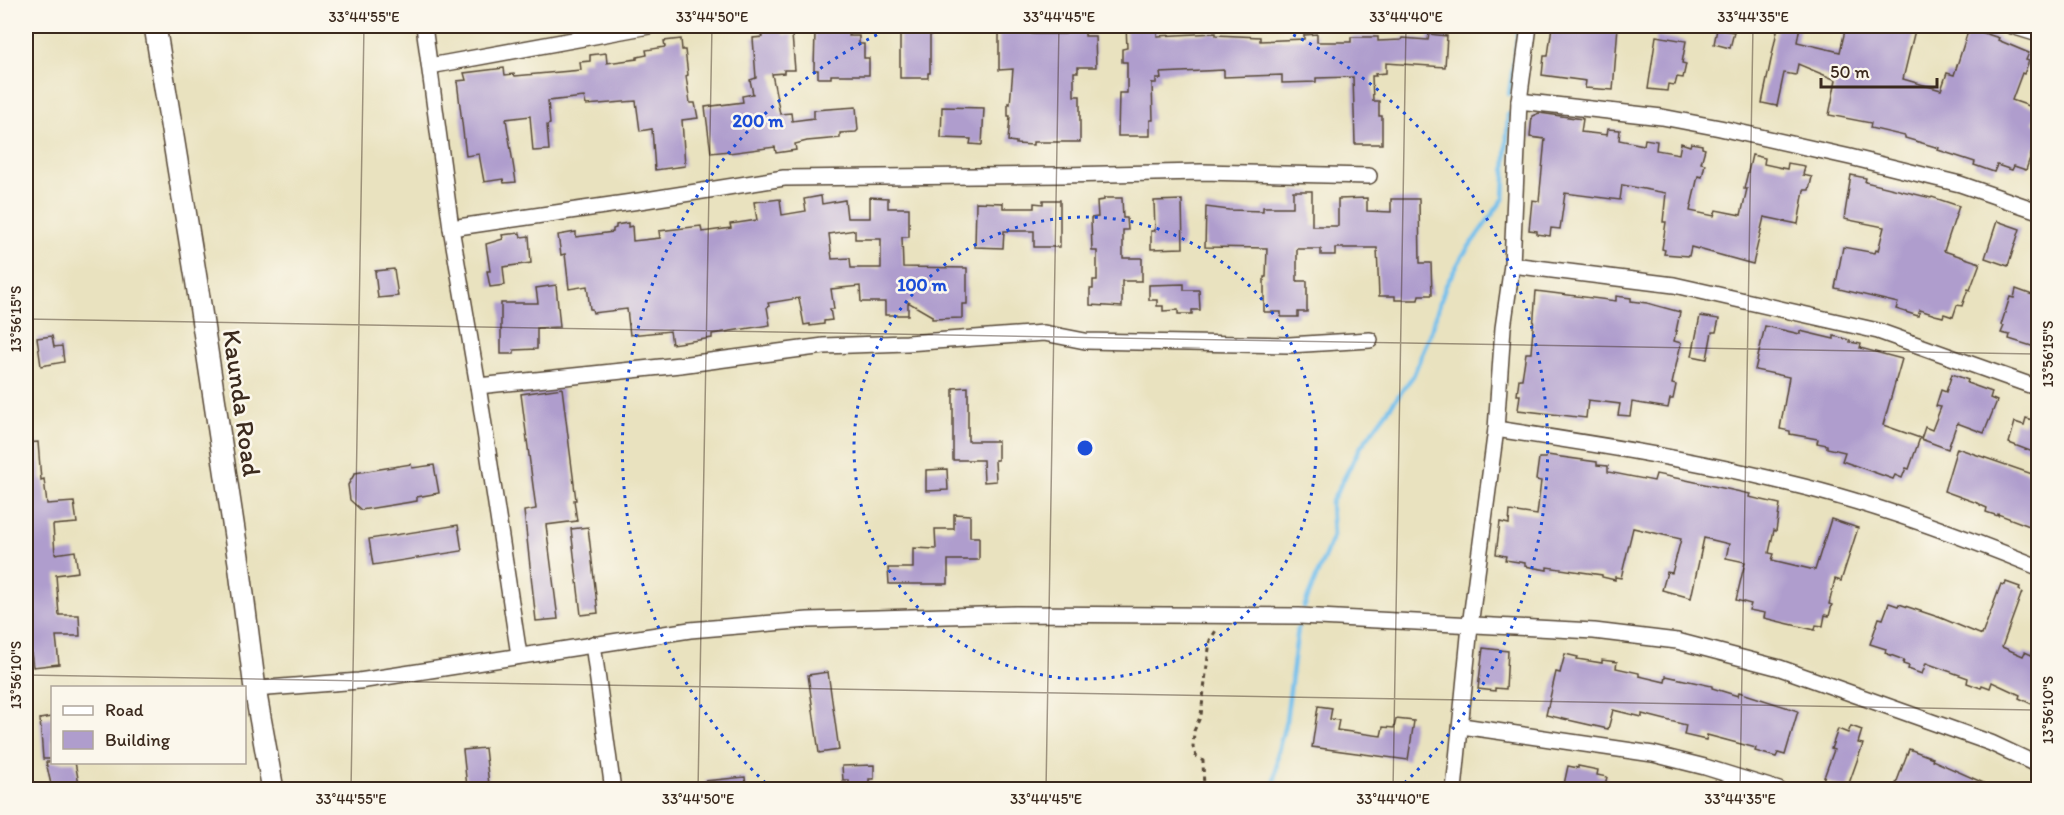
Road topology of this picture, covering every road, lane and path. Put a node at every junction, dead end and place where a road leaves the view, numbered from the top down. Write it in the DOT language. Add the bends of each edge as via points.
graph roads {
  1 [pos="156,26"];
  2 [pos="423,26"];
  3 [pos="648,26"];
  4 [pos="1529,26"];
  5 [pos="2012,26"];
  6 [pos="2035,30"];
  7 [pos="430,66"];
  8 [pos="1519,101"];
  9 [pos="1369,176"];
  10 [pos="2038,211"];
  11 [pos="451,228"];
  12 [pos="1512,265"];
  13 [pos="1370,340"];
  14 [pos="478,386"];
  15 [pos="2038,388"];
  16 [pos="1496,429"];
  17 [pos="2038,567"];
  18 [pos="1220,616"];
  19 [pos="1470,626"];
  20 [pos="593,645"];
  21 [pos="519,655"];
  22 [pos="255,689"];
  23 [pos="1462,726"];
  24 [pos="2038,765"];
  25 [pos="273,789"];
  26 [pos="613,789"];
  27 [pos="1204,789"];
  28 [pos="1454,789"];
  29 [pos="1779,789"];
  1 -- 22 [label="main road, Kaunda Road"];
  2 -- 7 [label="street"];
  3 -- 7 [label="street"];
  4 -- 8 [label="street"];
  5 -- 6 [label="street"];
  7 -- 11 [label="street"];
  8 -- 10 [label="street" via="1662,117 1720,128 1960,184"];
  8 -- 12 [label="street"];
  9 -- 11 [label="street" via="1202,172 784,178"];
  11 -- 14 [label="street"];
  12 -- 15 [label="street" via="1674,285 1878,331"];
  12 -- 16 [label="street"];
  13 -- 14 [label="street" via="1289,345 1085,340 1044,333 824,346"];
  14 -- 21 [label="street"];
  16 -- 17 [label="street" via="1653,454 1789,483 1904,516"];
  16 -- 19 [label="street"];
  18 -- 19 [label="street" via="1299,616"];
  18 -- 20 [label="street" via="863,617 690,630"];
  18 -- 27 [label="path" via="1210,640 1201,715 1194,731 1193,747 1203,761"];
  19 -- 23 [label="street"];
  19 -- 24 [label="street" via="1594,631 1677,641 1780,668 1991,743"];
  20 -- 21 [label="street"];
  20 -- 26 [label="street"];
  21 -- 22 [label="street" via="359,681"];
  22 -- 25 [label="main road, Kaunda Road"];
  23 -- 28 [label="street"];
  23 -- 29 [label="street" via="1653,754"];
}
